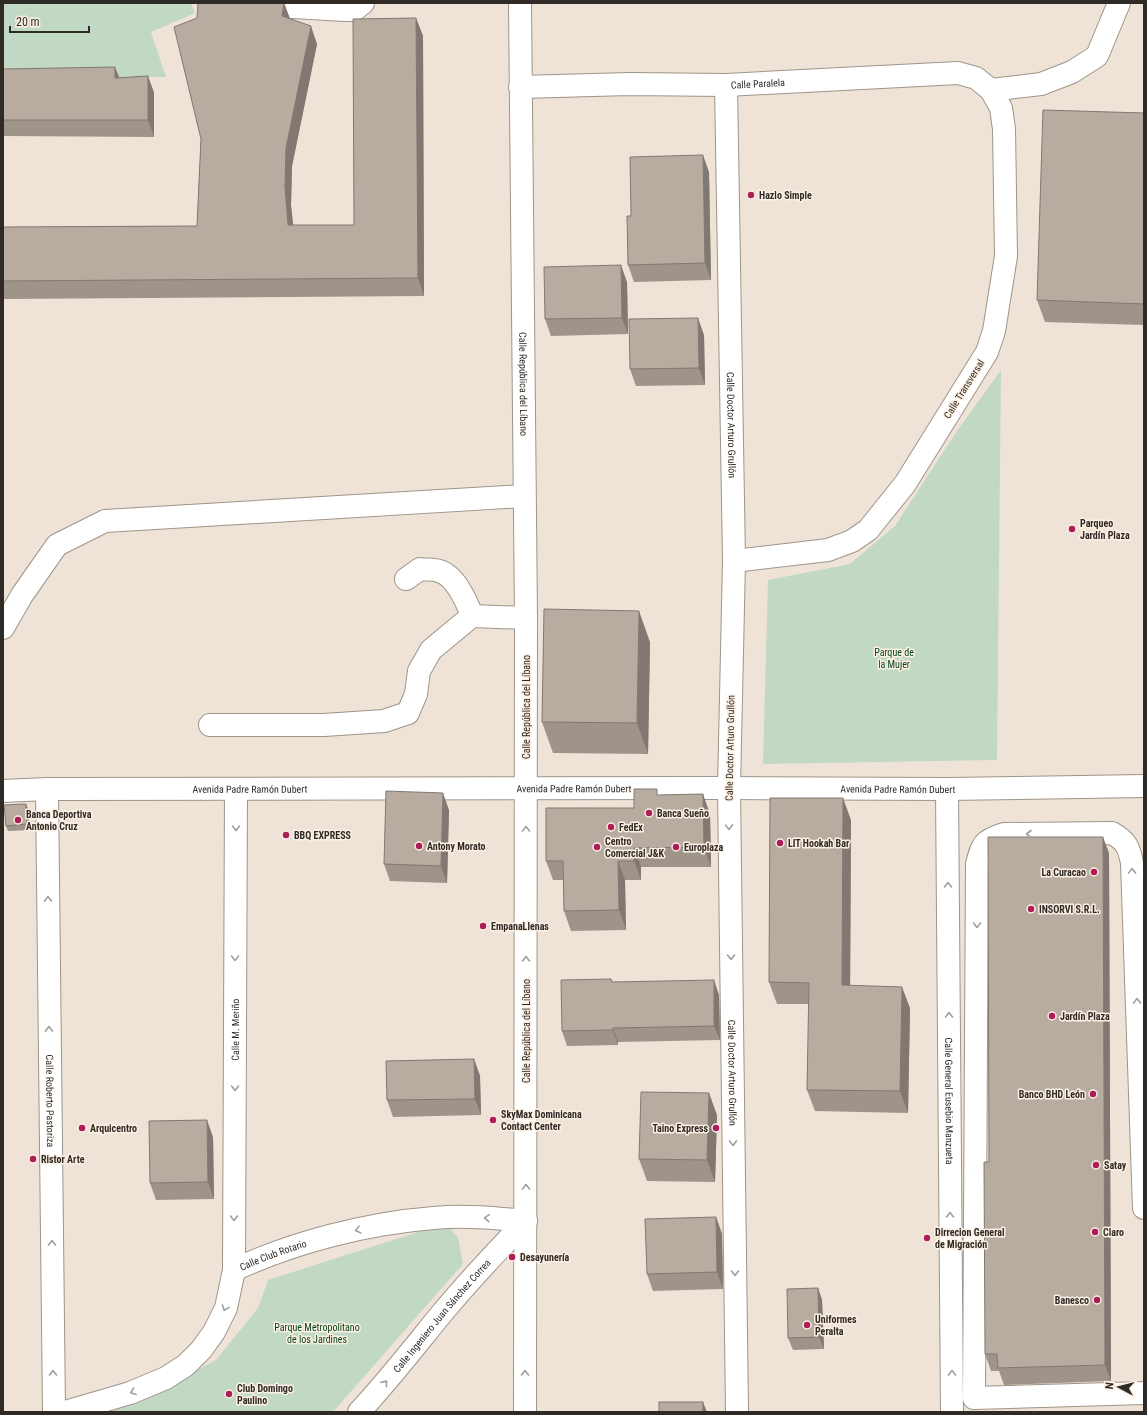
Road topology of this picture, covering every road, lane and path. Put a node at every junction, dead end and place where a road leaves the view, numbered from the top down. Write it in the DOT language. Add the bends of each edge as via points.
graph roads {
  1 [pos="222,3"];
  2 [pos="363,3"];
  3 [pos="520,3"];
  4 [pos="1119,3"];
  5 [pos="726,85"];
  6 [pos="520,87"];
  7 [pos="991,90"];
  8 [pos="524,496"];
  9 [pos="734,561"];
  10 [pos="406,579"];
  11 [pos="472,616"];
  12 [pos="526,618"];
  13 [pos="3,628"];
  14 [pos="210,725"];
  15 [pos="1144,786"];
  16 [pos="526,788"];
  17 [pos="729,788"];
  18 [pos="47,789"];
  19 [pos="236,789"];
  20 [pos="947,789"];
  21 [pos="3,791"];
  22 [pos="1144,1208"];
  23 [pos="526,1221"];
  24 [pos="234,1270"];
  25 [pos="1144,1392"];
  26 [pos="54,1412"];
  27 [pos="65,1412"];
  28 [pos="359,1412"];
  29 [pos="524,1412"];
  30 [pos="737,1412"];
  31 [pos="952,1412"];
  1 -- 2 [label="street" via="345,10 354,10"];
  3 -- 6 [label="street, Calle República del Líbano"];
  4 -- 7 [label="street" via="1097,56 1072,72 1041,84"];
  5 -- 6 [label="street, Calle Paralela"];
  5 -- 7 [label="street, Calle Paralela" via="958,72 976,78"];
  5 -- 9 [label="street, Calle Doctor Arturo Grullón"];
  6 -- 8 [label="street, Calle República del Líbano"];
  7 -- 9 [label="street, Calle Transversal" via="1001,108 1004,129 1006,256 994,331 987,352 905,484 868,530 852,541 828,550"];
  8 -- 12 [label="street, Calle República del Líbano"];
  8 -- 13 [label="street" via="105,521 57,545 22,594"];
  9 -- 17 [label="street, Calle Doctor Arturo Grullón"];
  10 -- 11 [label="street" via="420,569 441,571 454,581 466,599"];
  11 -- 12 [label="street"];
  11 -- 14 [label="street" via="431,650 419,671 416,694 408,713 384,721"];
  12 -- 16 [label="street, Calle República del Líbano"];
  15 -- 20 [label="street, Avenida Padre Ramón Dubert"];
  16 -- 17 [label="street, Avenida Padre Ramón Dubert"];
  16 -- 19 [label="street, Avenida Padre Ramón Dubert"];
  23 -- 16 [label="street, Calle República del Líbano, one-way"];
  17 -- 20 [label="street, Avenida Padre Ramón Dubert"];
  17 -- 30 [label="street, Calle Doctor Arturo Grullón, one-way"];
  18 -- 19 [label="street, Avenida Padre Ramón Dubert"];
  18 -- 21 [label="street, Avenida Padre Ramón Dubert"];
  26 -- 18 [label="street, Calle Roberto Pastoriza, one-way"];
  19 -- 24 [label="street, Calle M. Meriño, one-way"];
  31 -- 20 [label="street, Calle General Eusebio Manzueta, one-way"];
  22 -- 25 [label="street, one-way" via="1132,863 1129,850 1123,839 1112,833 1004,834 988,839 980,852 977,864 974,1398"];
  23 -- 24 [label="street, Calle Club Rotario, one-way" via="484,1217 436,1218 363,1228 264,1256"];
  28 -- 23 [label="street, Calle Ingeniero Juan Sánchez Correa, one-way" via="481,1268"];
  29 -- 23 [label="street, Calle República del Líbano, one-way"];
  24 -- 27 [label="street, Calle Club Rotario, one-way" via="226,1308 214,1332 186,1365 166,1378 130,1393"];
}
